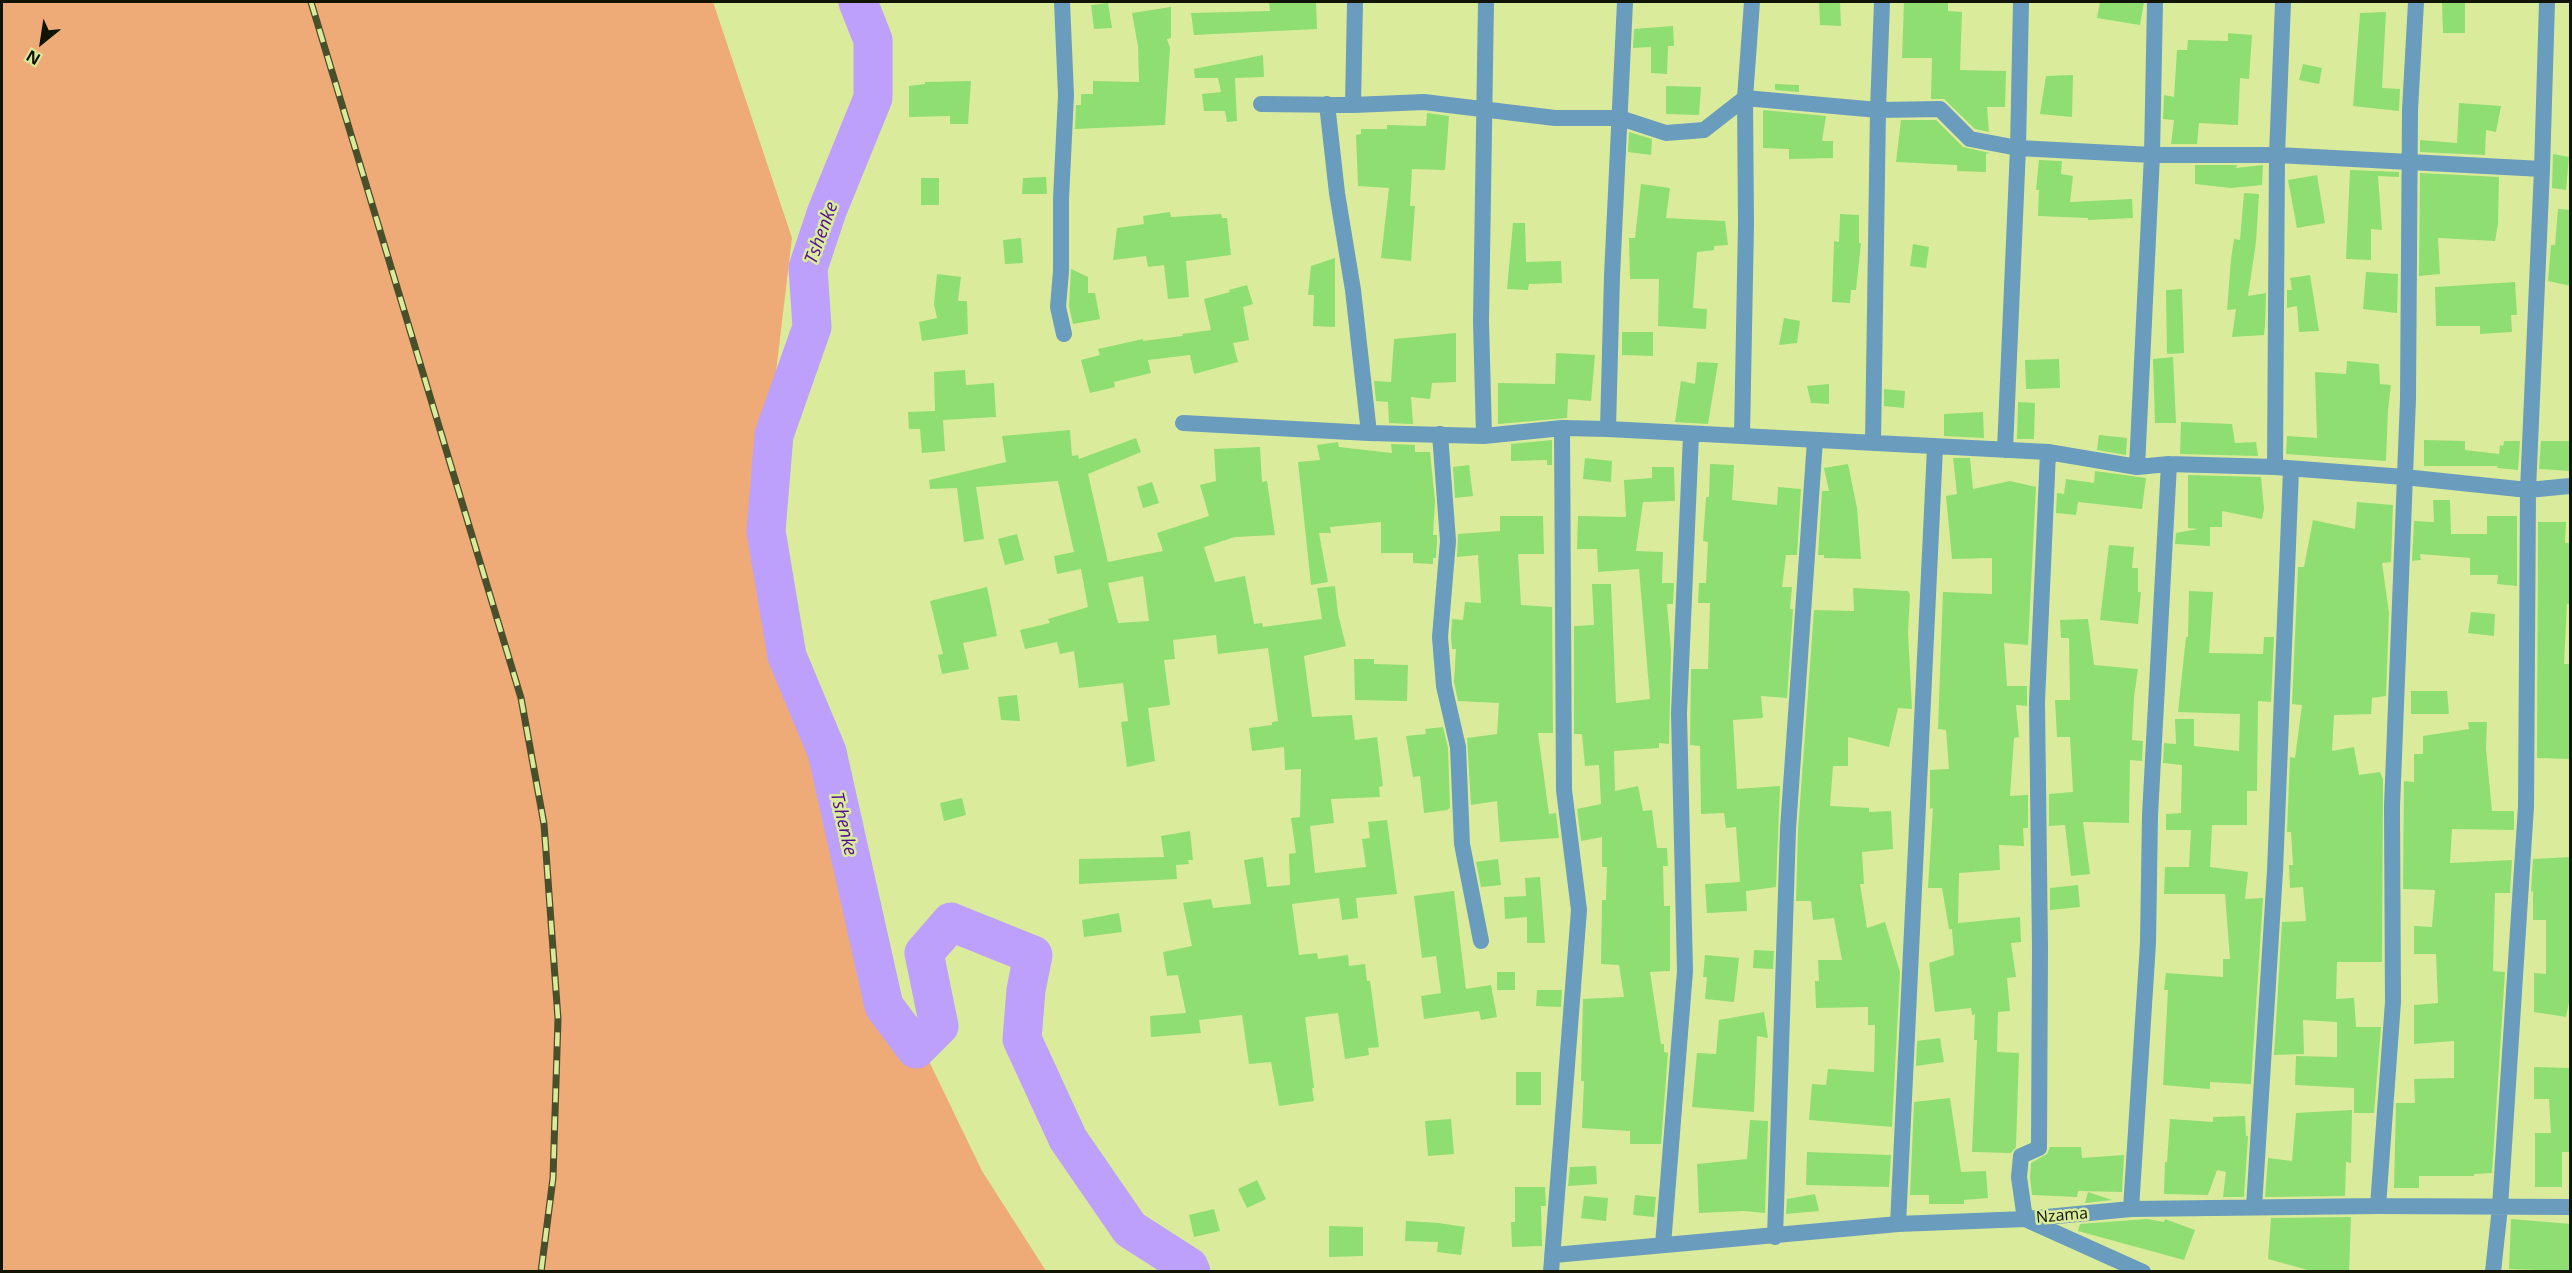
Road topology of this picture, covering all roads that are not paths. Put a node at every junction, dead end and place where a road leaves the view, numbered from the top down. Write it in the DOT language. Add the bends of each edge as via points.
graph roads {
  1 [pos="1062,2"];
  2 [pos="1355,2"];
  3 [pos="1486,2"];
  4 [pos="1625,2"];
  5 [pos="1752,2"];
  6 [pos="1882,2"];
  7 [pos="2021,2"];
  8 [pos="2155,2"];
  9 [pos="2283,2"];
  10 [pos="2416,2"];
  11 [pos="2547,2"];
  12 [pos="1745,98"];
  13 [pos="1261,104"];
  14 [pos="1327,104"];
  15 [pos="1353,105"];
  16 [pos="1485,110"];
  17 [pos="1878,110"];
  18 [pos="1620,118"];
  19 [pos="2018,148"];
  20 [pos="2152,155"];
  21 [pos="2277,155"];
  22 [pos="2411,164"];
  23 [pos="2542,170"];
  24 [pos="1064,334"];
  25 [pos="1184,423"];
  26 [pos="1562,428"];
  27 [pos="1608,429"];
  28 [pos="1369,433"];
  29 [pos="1440,434"];
  30 [pos="1691,435"];
  31 [pos="1484,436"];
  32 [pos="1742,436"];
  33 [pos="1815,440"];
  34 [pos="1873,442"];
  35 [pos="1935,448"];
  36 [pos="2005,450"];
  37 [pos="2048,452"];
  38 [pos="2169,464"];
  39 [pos="2137,467"];
  40 [pos="2283,469"];
  41 [pos="2404,477"];
  42 [pos="2571,486"];
  43 [pos="2528,490"];
  44 [pos="1481,941"];
  45 [pos="2378,1206"];
  46 [pos="2254,1207"];
  47 [pos="2500,1207"];
  48 [pos="2571,1207"];
  49 [pos="2131,1209"];
  50 [pos="2025,1219"];
  51 [pos="1898,1224"];
  52 [pos="1776,1237"];
  53 [pos="1663,1245"];
  54 [pos="1554,1255"];
  55 [pos="1551,1272"];
  56 [pos="2144,1272"];
  57 [pos="2493,1272"];
  1 -- 24 [label="street" via="1066,95 1058,307"];
  2 -- 15 [label="street"];
  3 -- 16 [label="street"];
  4 -- 18 [label="street"];
  5 -- 12 [label="street"];
  6 -- 17 [label="street"];
  7 -- 19 [label="street"];
  8 -- 20 [label="street"];
  9 -- 21 [label="street"];
  10 -- 22 [label="street"];
  11 -- 23 [label="street"];
  12 -- 17 [label="street"];
  12 -- 18 [label="street" via="1704,130 1666,133"];
  12 -- 32 [label="street"];
  13 -- 14 [label="street"];
  14 -- 15 [label="street"];
  14 -- 28 [label="street"];
  15 -- 16 [label="street" via="1424,102"];
  16 -- 18 [label="street" via="1555,118"];
  16 -- 31 [label="street" via="1480,321"];
  17 -- 19 [label="street" via="1940,109 1970,139"];
  17 -- 34 [label="street"];
  18 -- 27 [label="street"];
  19 -- 20 [label="street"];
  19 -- 36 [label="street"];
  20 -- 21 [label="street"];
  20 -- 39 [label="street"];
  21 -- 22 [label="street"];
  21 -- 40 [label="street"];
  22 -- 23 [label="street"];
  22 -- 41 [label="street"];
  23 -- 43 [label="street"];
  25 -- 28 [label="street"];
  26 -- 27 [label="street"];
  26 -- 31 [label="street"];
  26 -- 54 [label="street" via="1564,790 1579,910"];
  27 -- 30 [label="street"];
  28 -- 29 [label="street"];
  29 -- 31 [label="street"];
  29 -- 44 [label="street" via="1448,541 1440,647 1458,747 1462,844"];
  30 -- 32 [label="street"];
  30 -- 53 [label="street" via="1679,713 1685,971"];
  32 -- 33 [label="street"];
  33 -- 34 [label="street"];
  33 -- 52 [label="street" via="1788,829"];
  34 -- 35 [label="street"];
  35 -- 36 [label="street"];
  35 -- 51 [label="street"];
  36 -- 37 [label="street"];
  37 -- 39 [label="street"];
  37 -- 50 [label="street" via="2037,702 2039,1148 2021,1156 2019,1177"];
  38 -- 39 [label="street"];
  38 -- 40 [label="street"];
  38 -- 49 [label="street" via="2150,816 2148,943"];
  40 -- 41 [label="street"];
  40 -- 46 [label="street" via="2275,871"];
  41 -- 43 [label="street"];
  41 -- 45 [label="street" via="2392,807 2392,1002"];
  42 -- 43 [label="street"];
  43 -- 47 [label="street" via="2526,807"];
  45 -- 46 [label="street, Nzama"];
  45 -- 47 [label="street, Nzama"];
  46 -- 49 [label="street, Nzama"];
  47 -- 48 [label="street, Nzama"];
  47 -- 57 [label="street"];
  49 -- 50 [label="street, Nzama"];
  50 -- 51 [label="street, Nzama"];
  50 -- 56 [label="street"];
  51 -- 52 [label="street, Nzama"];
  52 -- 53 [label="street, Nzama"];
  53 -- 54 [label="street, Nzama"];
  54 -- 55 [label="street"];
}
